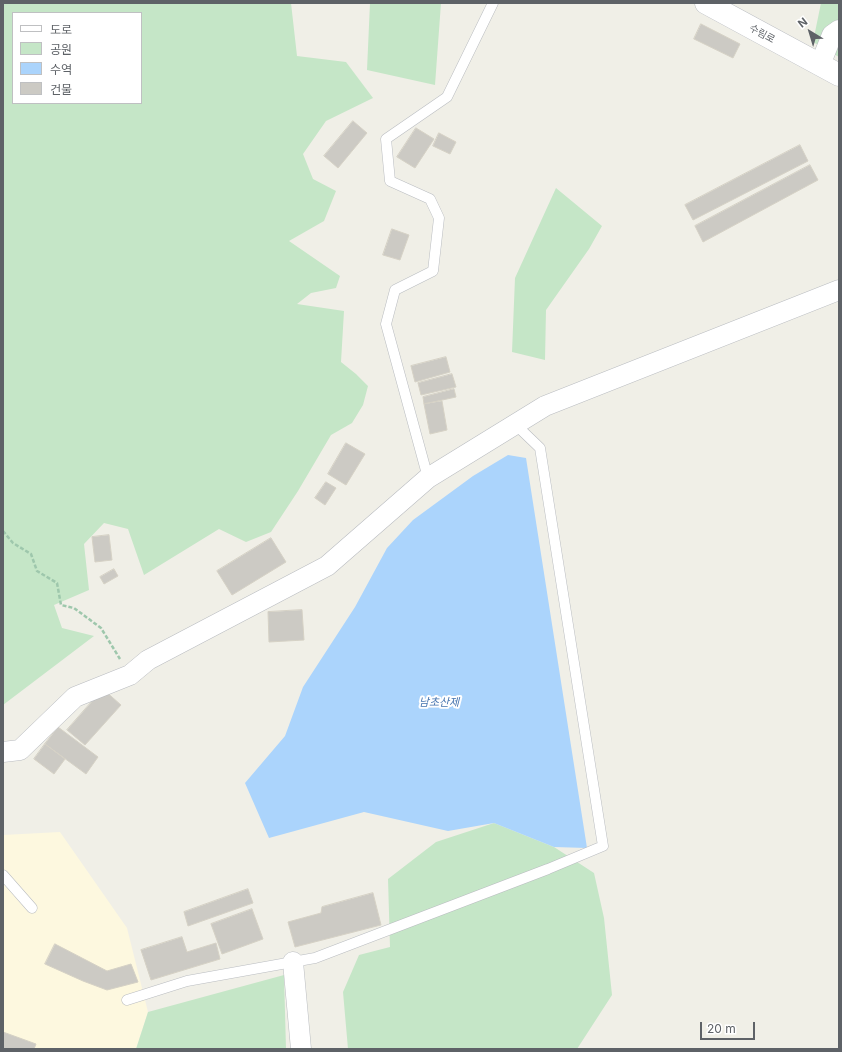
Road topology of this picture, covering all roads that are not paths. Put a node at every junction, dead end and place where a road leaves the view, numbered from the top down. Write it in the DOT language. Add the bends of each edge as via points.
graph roads {
  1 [pos="493,3"];
  2 [pos="706,3"];
  3 [pos="839,30"];
  4 [pos="830,70"];
  5 [pos="839,290"];
  6 [pos="515,424"];
  7 [pos="428,478"];
  8 [pos="3,752"];
  9 [pos="3,876"];
  10 [pos="32,908"];
  11 [pos="293,962"];
  12 [pos="128,1000"];
  13 [pos="301,1049"];
  1 -- 7 [label="lane" via="447,96 386,139 390,181 430,199 439,218 433,271 395,290 386,324"];
  2 -- 4 [label="main road, 수림로"];
  3 -- 4 [label="street" via="832,35"];
  5 -- 6 [label="street" via="545,406"];
  6 -- 7 [label="street"];
  6 -- 11 [label="lane" via="540,448 603,846 315,958"];
  7 -- 8 [label="street" via="327,566 148,660 130,675 75,697 20,750"];
  9 -- 10 [label="lane"];
  11 -- 12 [label="lane" via="187,981"];
  11 -- 13 [label="street"];
}
